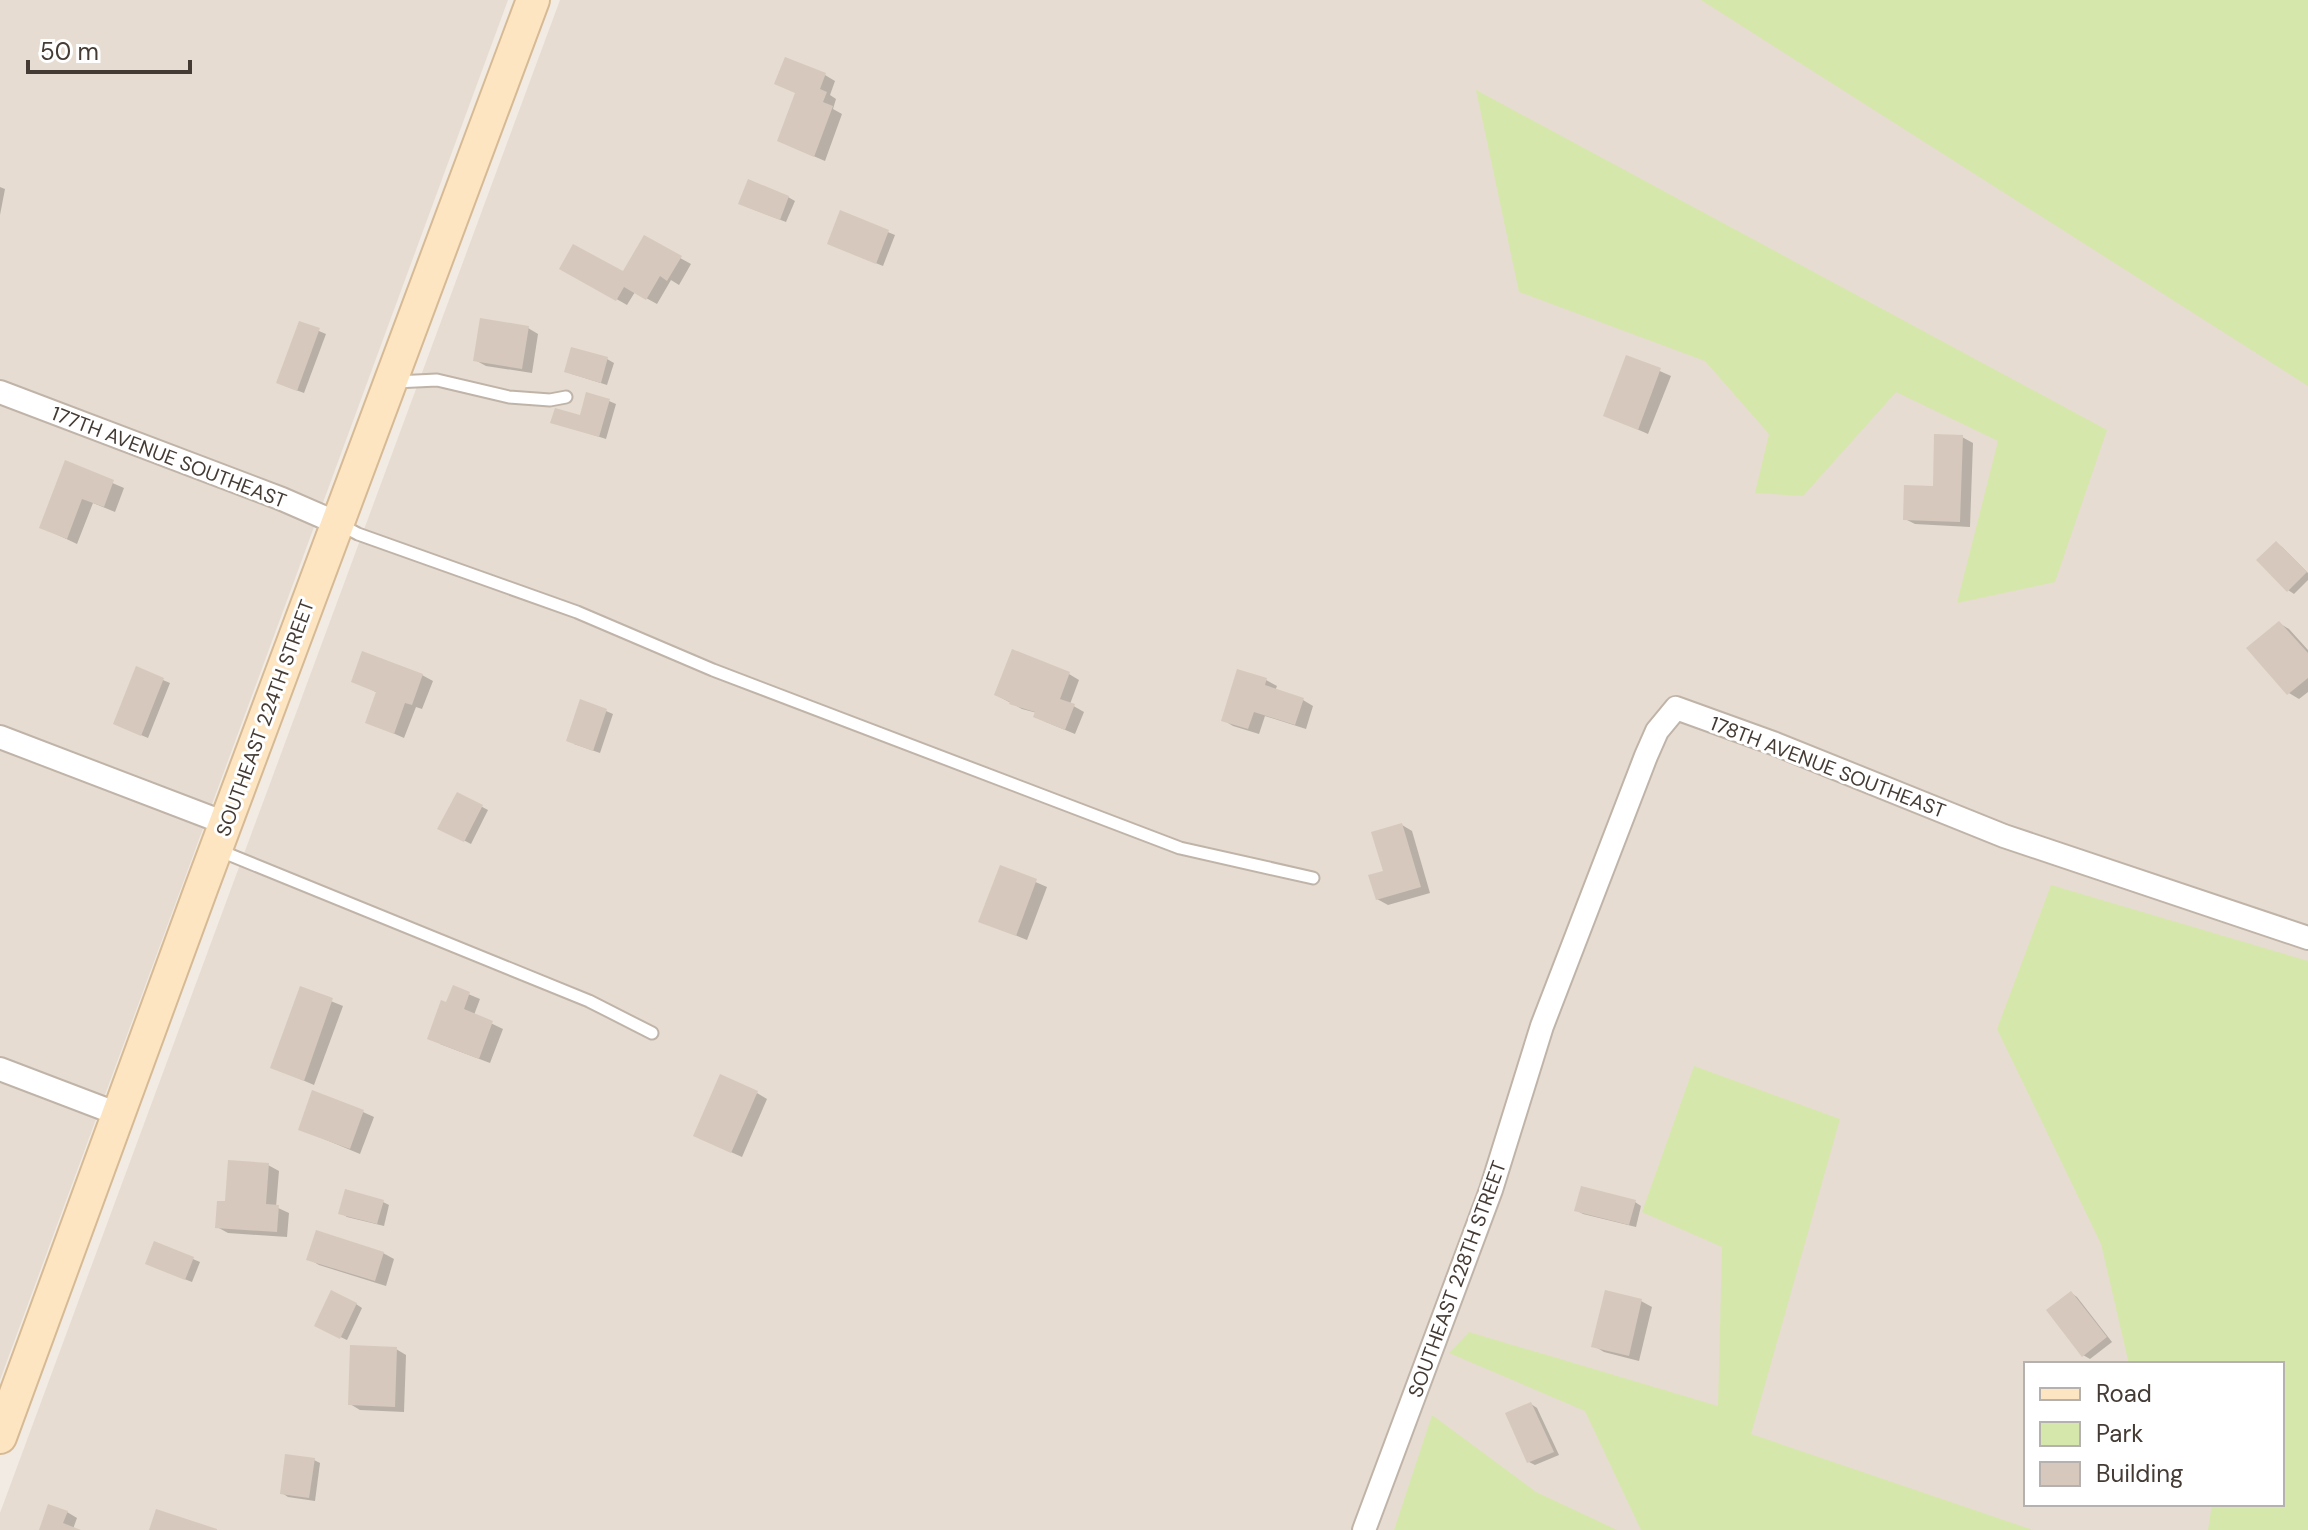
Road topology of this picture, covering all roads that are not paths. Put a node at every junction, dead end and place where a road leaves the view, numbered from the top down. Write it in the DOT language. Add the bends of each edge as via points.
graph roads {
  1 [pos="533,0"];
  2 [pos="390,382"];
  3 [pos="0,392"];
  4 [pos="566,397"];
  5 [pos="337,523"];
  6 [pos="0,737"];
  7 [pos="221,836"];
  8 [pos="1313,878"];
  9 [pos="2308,938"];
  10 [pos="1542,1026"];
  11 [pos="652,1033"];
  12 [pos="0,1069"];
  13 [pos="118,1114"];
  14 [pos="0,1437"];
  15 [pos="1364,1530"];
  1 -- 2 [label="street, SOUTHEAST 224TH STREET"];
  2 -- 4 [label="lane" via="437,380 509,397"];
  2 -- 5 [label="street, SOUTHEAST 224TH STREET"];
  3 -- 5 [label="street, 177TH AVENUE SOUTHEAST"];
  5 -- 7 [label="street, SOUTHEAST 224TH STREET"];
  5 -- 8 [label="lane" via="1180,848"];
  6 -- 7 [label="street"];
  7 -- 11 [label="lane"];
  7 -- 13 [label="street, SOUTHEAST 224TH STREET"];
  9 -- 10 [label="street, 178TH AVENUE SOUTHEAST" via="2004,836 1676,708 1646,756"];
  10 -- 15 [label="street, SOUTHEAST 228TH STREET" via="1491,1190"];
  12 -- 13 [label="street"];
  13 -- 14 [label="street, SOUTHEAST 224TH STREET"];
}
